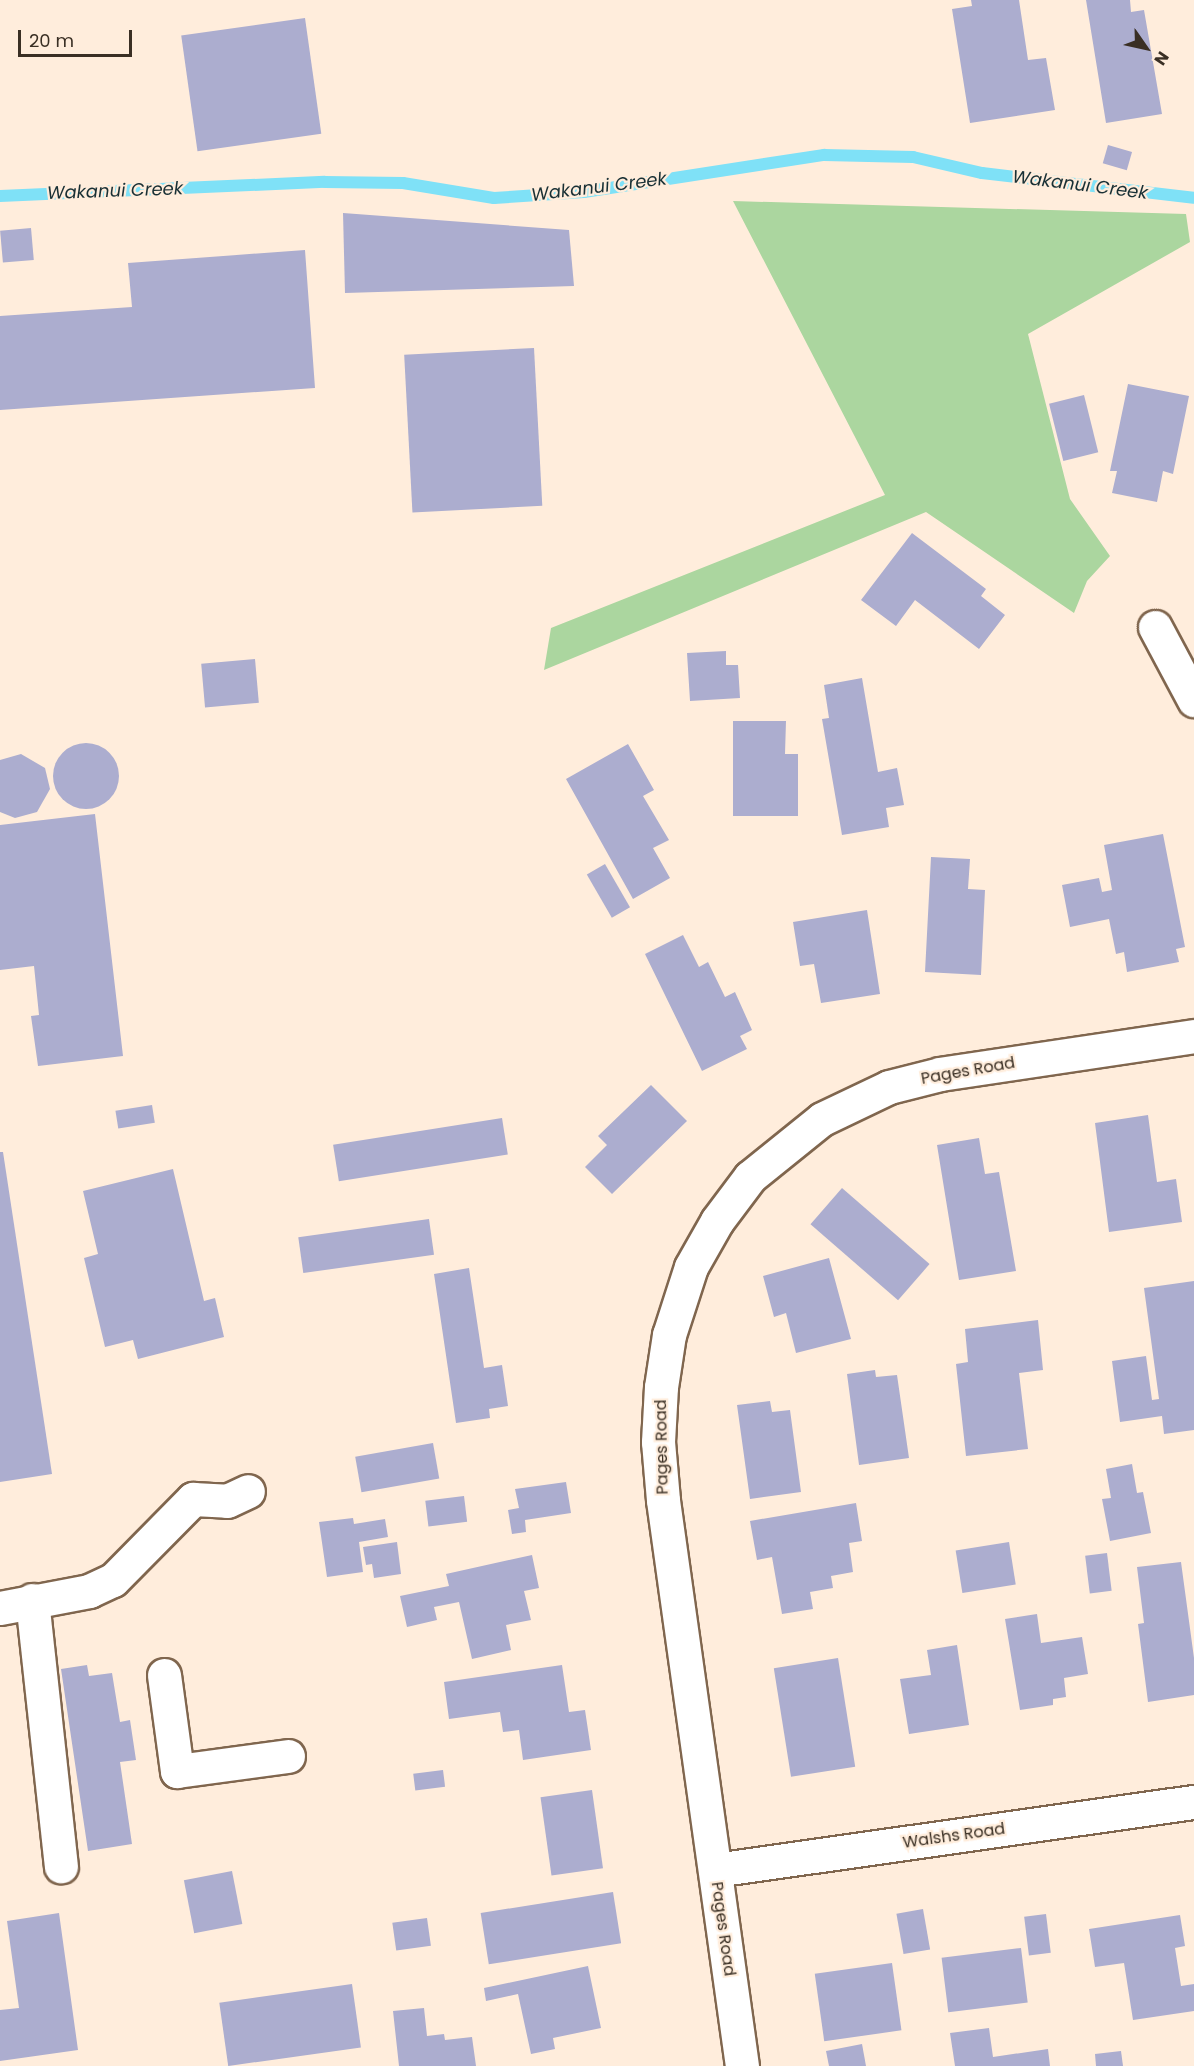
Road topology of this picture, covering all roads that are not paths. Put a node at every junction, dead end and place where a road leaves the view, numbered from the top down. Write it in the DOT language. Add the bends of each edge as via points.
graph roads {
  1 [pos="1155,627"];
  2 [pos="1194,700"];
  3 [pos="1194,1036"];
  4 [pos="248,1491"];
  5 [pos="32,1600"];
  6 [pos="0,1608"];
  7 [pos="164,1675"];
  8 [pos="288,1756"];
  9 [pos="1194,1802"];
  10 [pos="61,1866"];
  11 [pos="715,1870"];
  12 [pos="742,2066"];
  1 -- 2 [label="street"];
  3 -- 11 [label="street, Pages Road" via="940,1074 889,1087 822,1119 792,1140 750,1177 717,1221 691,1267 669,1335 658,1442"];
  4 -- 5 [label="street" via="227,1501 193,1499 112,1580 89,1591"];
  5 -- 6 [label="street"];
  5 -- 10 [label="street"];
  7 -- 8 [label="street" via="177,1771"];
  9 -- 11 [label="street, Walshs Road"];
  11 -- 12 [label="street, Pages Road"];
}
